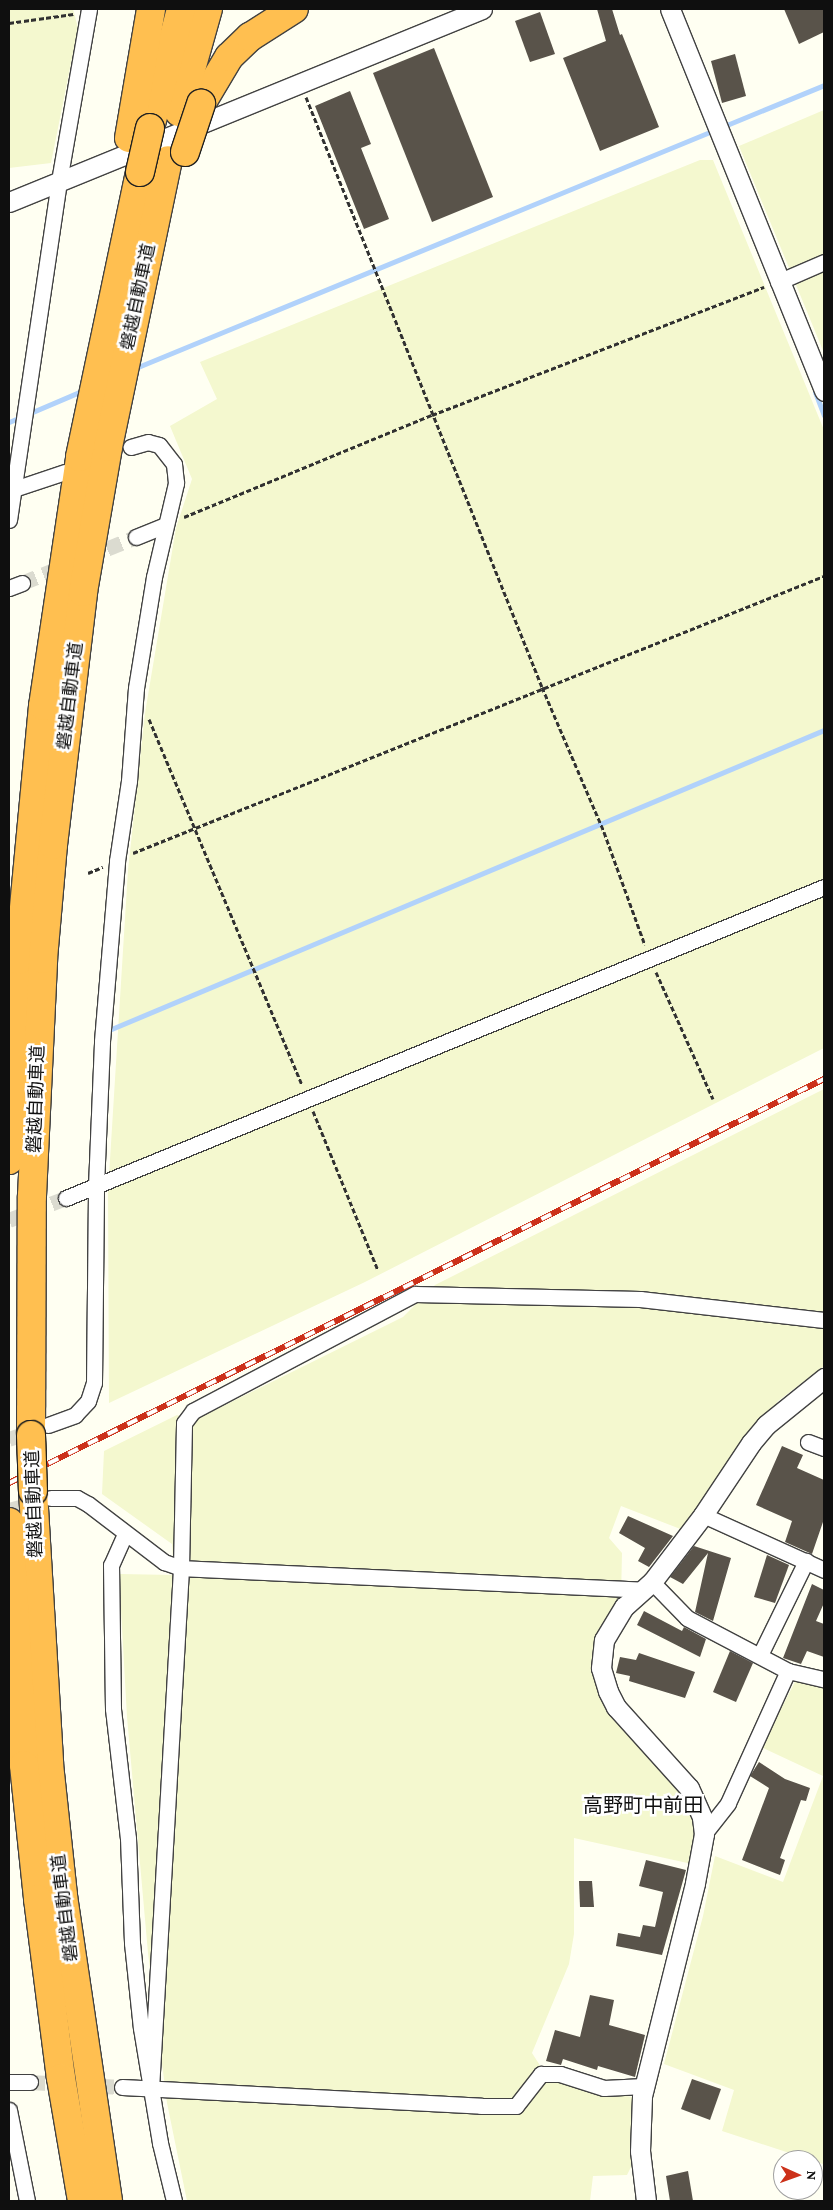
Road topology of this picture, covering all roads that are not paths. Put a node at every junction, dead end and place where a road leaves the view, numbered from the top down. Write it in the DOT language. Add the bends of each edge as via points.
graph roads {
  1 [pos="151,9"];
  2 [pos="181,9"];
  3 [pos="208,9"];
  4 [pos="294,9"];
  5 [pos="482,9"];
  6 [pos="670,9"];
  7 [pos="89,10"];
  8 [pos="190,108"];
  9 [pos="139,133"];
  10 [pos="60,181"];
  11 [pos="9,202"];
  12 [pos="824,262"];
  13 [pos="778,282"];
  14 [pos="824,391"];
  15 [pos="119,447"];
  16 [pos="72,464"];
  17 [pos="14,489"];
  18 [pos="9,520"];
  19 [pos="165,525"];
  20 [pos="136,537"];
  21 [pos="824,887"];
  22 [pos="9,1160"];
  23 [pos="96,1186"];
  24 [pos="66,1198"];
  25 [pos="824,1320"];
  26 [pos="824,1378"];
  27 [pos="40,1430"];
  28 [pos="808,1442"];
  29 [pos="824,1448"];
  30 [pos="42,1495"];
  31 [pos="703,1515"];
  32 [pos="9,1522"];
  33 [pos="125,1534"];
  34 [pos="806,1561"];
  35 [pos="181,1568"];
  36 [pos="824,1570"];
  37 [pos="646,1586"];
  38 [pos="760,1655"];
  39 [pos="788,1672"];
  40 [pos="824,1679"];
  41 [pos="704,1834"];
  42 [pos="9,2082"];
  43 [pos="30,2082"];
  44 [pos="644,2086"];
  45 [pos="122,2087"];
  46 [pos="151,2089"];
  47 [pos="9,2110"];
  48 [pos="27,2201"];
  49 [pos="82,2201"];
  50 [pos="108,2201"];
  51 [pos="174,2201"];
  52 [pos="646,2201"];
  1 -- 9 [label="highway"];
  2 -- 9 [label="highway"];
  3 -- 8 [label="highway"];
  4 -- 8 [label="highway" via="250,37 229,57"];
  5 -- 10 [label="street"];
  6 -- 13 [label="street"];
  7 -- 10 [label="street"];
  8 -- 15 [label="highway, 磐越自動車道, bridge" via="148,280"];
  9 -- 16 [label="highway, 磐越自動車道" via="108,287 90,408"];
  10 -- 11 [label="street"];
  10 -- 17 [label="street"];
  12 -- 13 [label="street"];
  13 -- 14 [label="street"];
  15 -- 19 [label="street" via="148,442 159,445 174,464 176,482"];
  15 -- 27 [label="highway, 磐越自動車道" via="68,706 43,959 32,1205"];
  16 -- 17 [label="street"];
  16 -- 22 [label="highway, 磐越自動車道" via="28,843"];
  17 -- 18 [label="street"];
  19 -- 20 [label="street"];
  19 -- 23 [label="street" via="136,688 129,782 117,861 103,1034"];
  21 -- 23 [label="street"];
  23 -- 24 [label="street"];
  23 -- 27 [label="street" via="94,1383 88,1401 75,1415"];
  25 -- 35 [label="street" via="640,1299 415,1294 193,1411 184,1423"];
  26 -- 31 [label="street" via="766,1425 751,1442"];
  27 -- 30 [label="highway, 磐越自動車道, bridge"];
  28 -- 29 [label="street"];
  30 -- 33 [label="street" via="77,1498"];
  30 -- 50 [label="highway, 磐越自動車道" via="49,1764 63,1896"];
  31 -- 34 [label="street"];
  31 -- 37 [label="street"];
  32 -- 49 [label="highway, 磐越自動車道" via="23,1755 38,1899 61,2078"];
  33 -- 35 [label="street" via="164,1562"];
  33 -- 46 [label="street" via="111,1565 113,1709 128,1838 132,1943"];
  34 -- 36 [label="street"];
  34 -- 38 [label="street"];
  35 -- 37 [label="street"];
  35 -- 46 [label="street"];
  37 -- 38 [label="street" via="687,1618"];
  37 -- 41 [label="street" via="619,1615 604,1640 601,1662 604,1682 616,1707 689,1788 702,1817"];
  38 -- 39 [label="street"];
  39 -- 40 [label="street"];
  39 -- 41 [label="street" via="728,1803"];
  41 -- 44 [label="street" via="695,1883"];
  42 -- 43 [label="street"];
  44 -- 46 [label="street" via="604,2088 560,2074 541,2074 516,2106"];
  44 -- 52 [label="street" via="640,2151"];
  45 -- 46 [label="street"];
  46 -- 51 [label="street"];
  47 -- 48 [label="street"];
}
